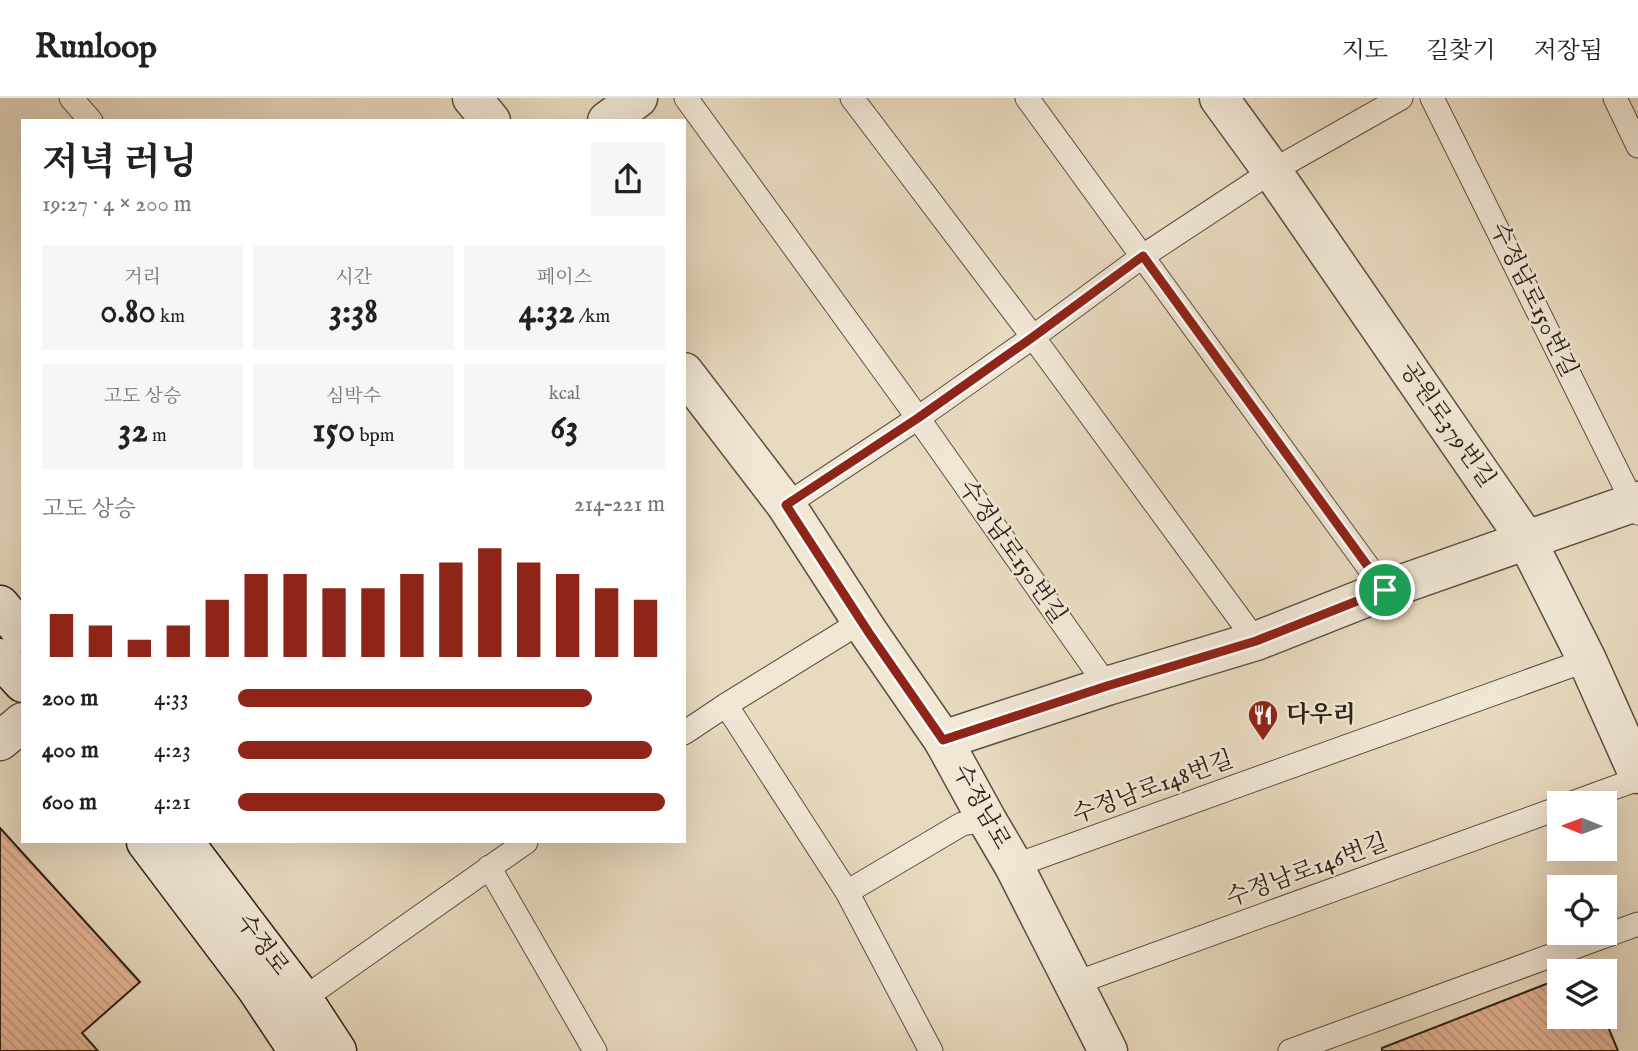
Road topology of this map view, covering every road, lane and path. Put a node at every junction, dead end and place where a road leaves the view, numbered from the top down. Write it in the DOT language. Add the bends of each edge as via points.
graph roads {
  1 [pos="71,98"];
  2 [pos="472,98"];
  3 [pos="638,98"];
  4 [pos="686,98"];
  5 [pos="852,98"];
  6 [pos="1027,98"];
  7 [pos="1219,98"];
  8 [pos="1401,98"];
  9 [pos="1432,98"];
  10 [pos="1615,98"];
  11 [pos="89,119"];
  12 [pos="489,119"];
  13 [pos="610,119"];
  14 [pos="1638,146"];
  15 [pos="1272,172"];
  16 [pos="1143,256"];
  17 [pos="1033,337"];
  18 [pos="686,375"];
  19 [pos="918,418"];
  20 [pos="786,505"];
  21 [pos="1636,506"];
  22 [pos="1527,541"];
  23 [pos="1385,590"];
  24 [pos="862,621"];
  25 [pos="1256,641"];
  26 [pos="0,658"];
  27 [pos="1587,660"];
  28 [pos="21,681"];
  29 [pos="1107,686"];
  30 [pos="726,705"];
  31 [pos="21,724"];
  32 [pos="686,732"];
  33 [pos="943,740"];
  34 [pos="0,741"];
  35 [pos="1638,774"];
  36 [pos="1638,779"];
  37 [pos="1605,791"];
  38 [pos="1547,812"];
  39 [pos="987,820"];
  40 [pos="147,843"];
  41 [pos="185,843"];
  42 [pos="525,843"];
  43 [pos="1014,866"];
  44 [pos="489,867"];
  45 [pos="847,892"];
  46 [pos="1638,924"];
  47 [pos="1073,984"];
  48 [pos="303,999"];
  49 [pos="298,1051"];
  50 [pos="337,1051"];
  51 [pos="595,1051"];
  52 [pos="931,1051"];
  53 [pos="1108,1051"];
  54 [pos="1290,1051"];
  1 -- 11 [label="lane"];
  2 -- 12 [label="street"];
  3 -- 13 [label="street"];
  4 -- 19 [label="lane, 수정남로150번길"];
  5 -- 17 [label="lane"];
  6 -- 16 [label="lane"];
  7 -- 15 [label="street, 공원로379번길"];
  8 -- 15 [label="lane"];
  9 -- 21 [label="lane, 수정남로150번길"];
  10 -- 14 [label="lane"];
  15 -- 16 [label="lane"];
  15 -- 22 [label="street, 공원로379번길"];
  16 -- 17 [label="lane"];
  16 -- 23 [label="lane"];
  17 -- 19 [label="lane"];
  17 -- 25 [label="lane"];
  18 -- 20 [label="street, 수정남로"];
  19 -- 20 [label="lane"];
  19 -- 29 [label="lane, 수정남로150번길"];
  20 -- 24 [label="street, 수정남로"];
  21 -- 22 [label="street, 수정남로150번길"];
  22 -- 23 [label="street, 수정남로150번길"];
  22 -- 27 [label="street, 공원로379번길"];
  23 -- 25 [label="street, 수정남로150번길"];
  24 -- 30 [label="lane"];
  24 -- 33 [label="street, 수정남로"];
  25 -- 29 [label="street, 수정남로150번길"];
  26 -- 28 [label="street"];
  27 -- 35 [label="street, 공원로379번길"];
  27 -- 43 [label="lane, 수정남로148번길"];
  29 -- 33 [label="street, 수정남로150번길"];
  30 -- 32 [label="lane"];
  30 -- 45 [label="lane"];
  31 -- 34 [label="street"];
  33 -- 39 [label="street, 수정남로"];
  36 -- 37 [label="lane"];
  38 -- 47 [label="lane, 수정남로146번길"];
  39 -- 43 [label="street, 수정남로"];
  39 -- 45 [label="lane" via="962,824"];
  40 -- 49 [label="street, 수정로"];
  41 -- 48 [label="street, 수정로"];
  42 -- 44 [label="lane"];
  43 -- 47 [label="street, 수정남로"];
  44 -- 48 [label="lane"];
  44 -- 51 [label="lane"];
  45 -- 52 [label="lane"];
  46 -- 54 [label="lane"];
  47 -- 53 [label="street, 수정남로"];
  48 -- 50 [label="street, 수정로"];
}
